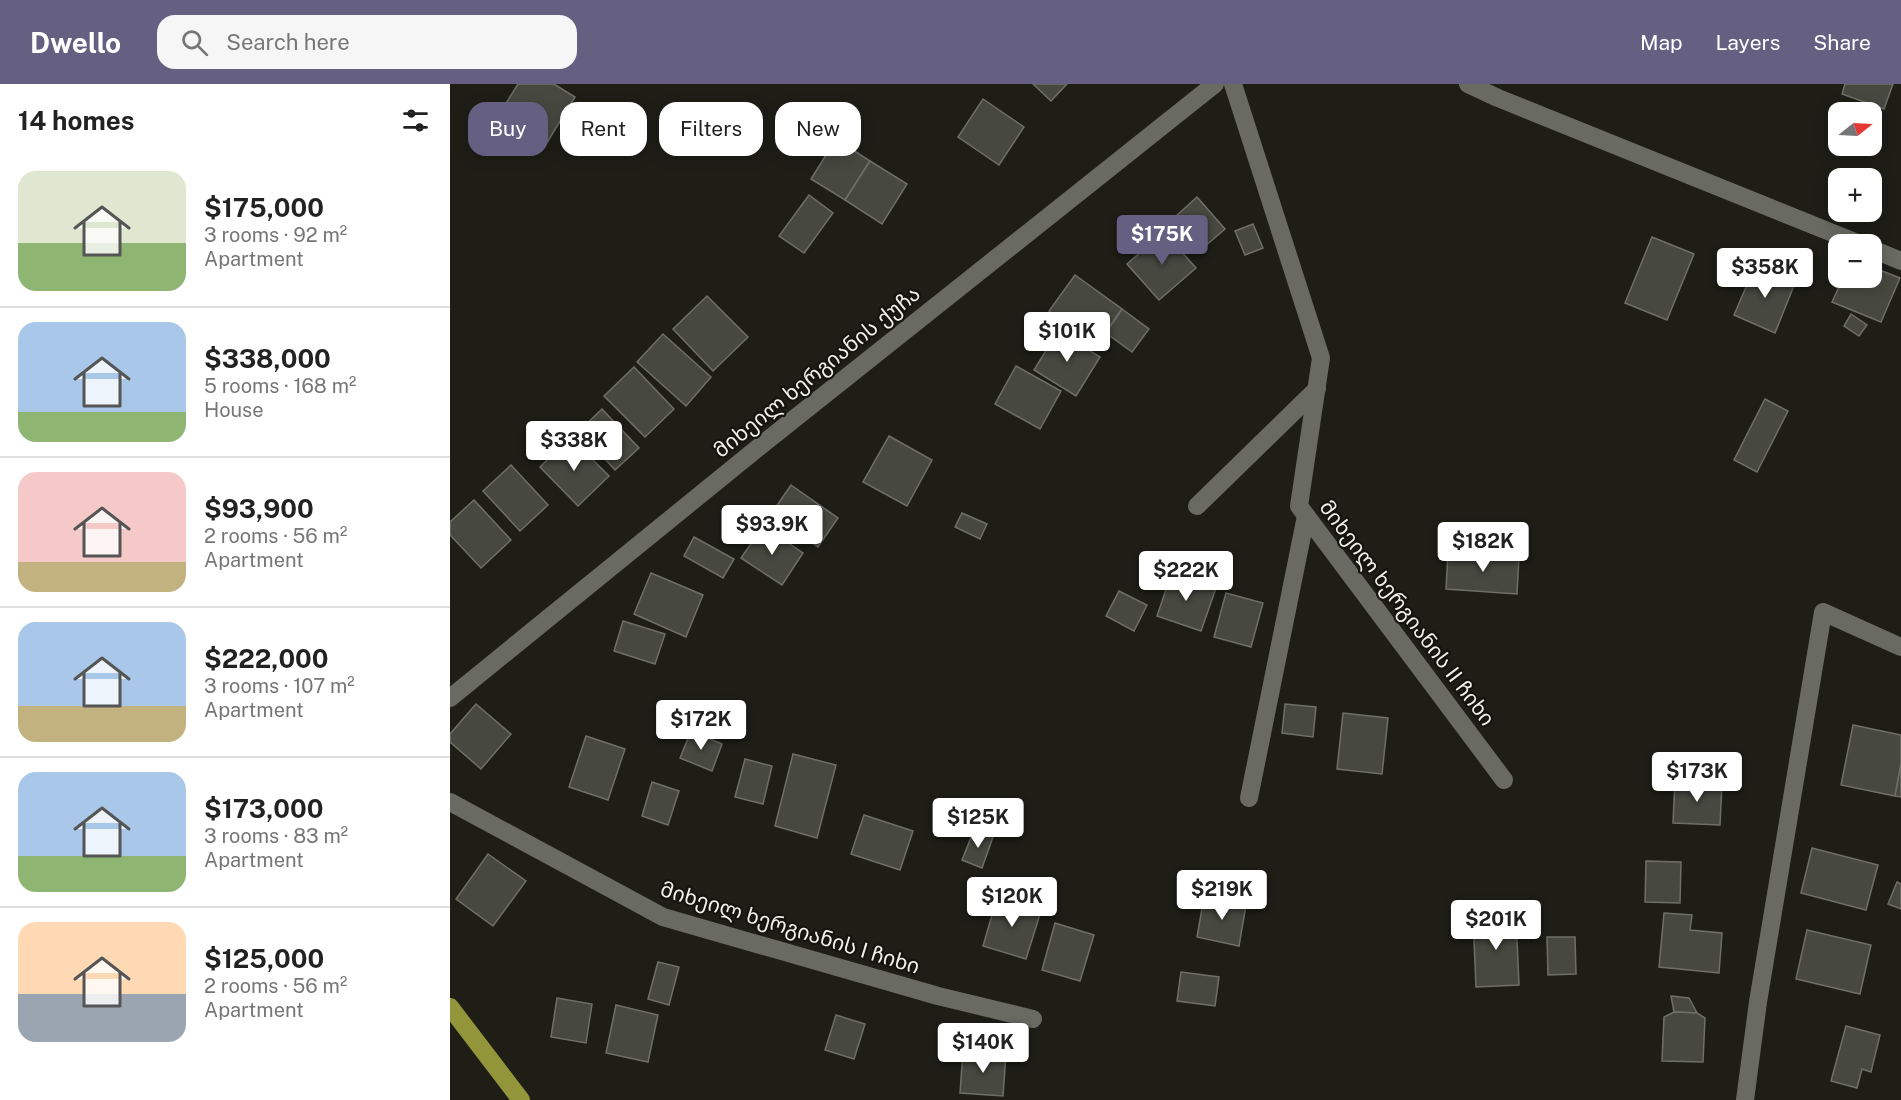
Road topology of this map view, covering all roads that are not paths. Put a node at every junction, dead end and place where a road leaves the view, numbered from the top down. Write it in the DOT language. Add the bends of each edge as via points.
graph roads {
  1 [pos="1215,84"];
  2 [pos="1233,84"];
  3 [pos="1468,84"];
  4 [pos="1835,234"];
  5 [pos="1882,253"];
  6 [pos="1901,261"];
  7 [pos="1317,389"];
  8 [pos="1197,506"];
  9 [pos="1306,516"];
  10 [pos="1901,647"];
  11 [pos="450,698"];
  12 [pos="1504,780"];
  13 [pos="1249,798"];
  14 [pos="450,802"];
  15 [pos="450,1007"];
  16 [pos="1033,1019"];
  17 [pos="521,1100"];
  18 [pos="1745,1100"];
  1 -- 11 [label="street, მიხეილ ხერგიანის ქუჩა"];
  2 -- 7 [label="street, მიხეილ ხერგიანის II ჩიხი" via="1321,358"];
  3 -- 4 [label="street"];
  5 -- 6 [label="street"];
  7 -- 8 [label="street"];
  7 -- 9 [label="street, მიხეილ ხერგიანის II ჩიხი" via="1299,506"];
  9 -- 12 [label="street, მიხეილ ხერგიანის II ჩიხი"];
  9 -- 13 [label="street"];
  10 -- 18 [label="street" via="1823,612"];
  14 -- 16 [label="street, მიხეილ ხერგიანის I ჩიხი" via="663,917 938,996"];
  15 -- 17 [label="main road"];
}
